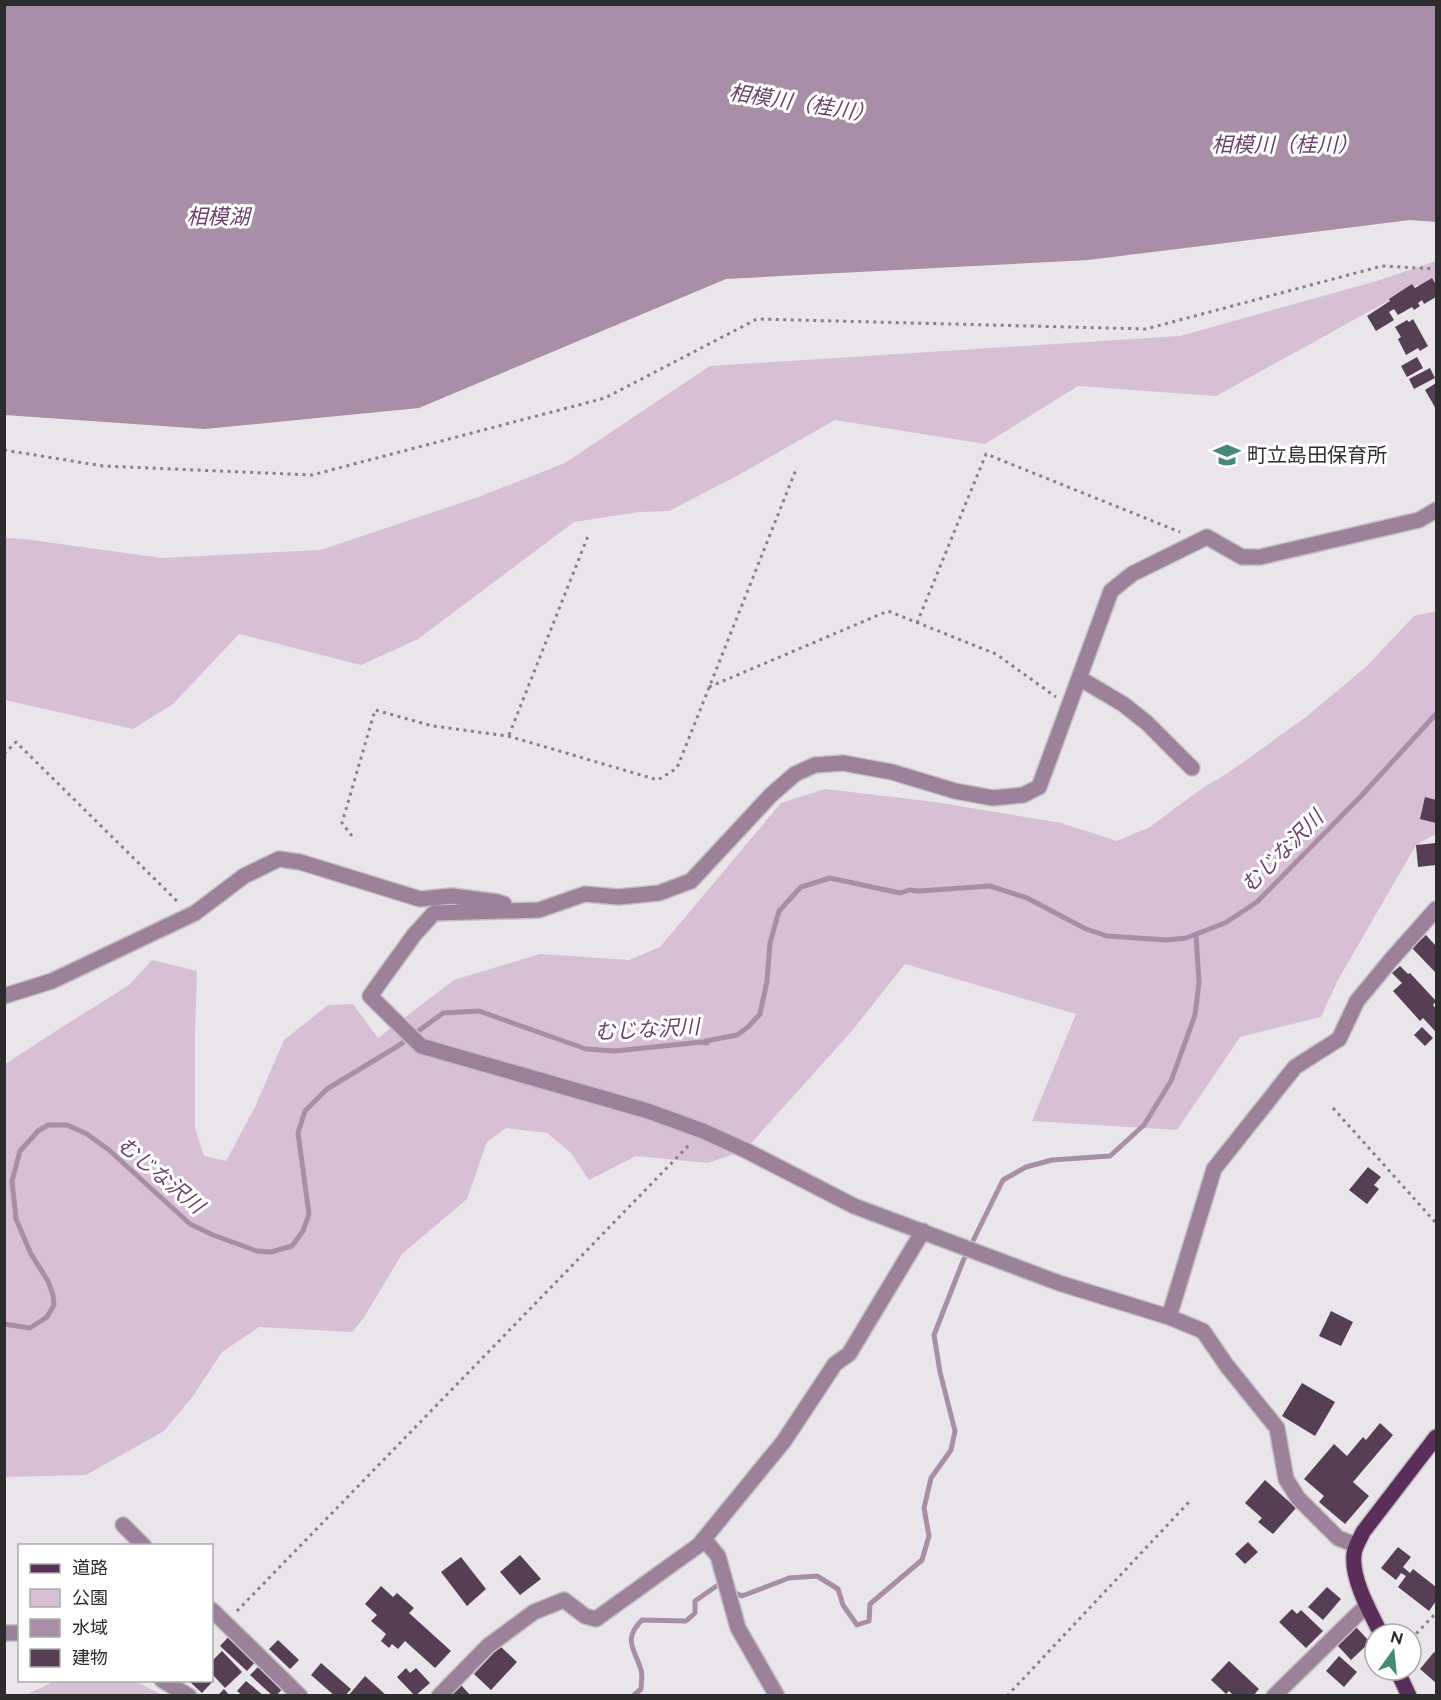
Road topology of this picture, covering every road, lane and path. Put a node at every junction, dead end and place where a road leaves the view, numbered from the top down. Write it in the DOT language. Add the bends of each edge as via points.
graph roads {
  1 [pos="1437,269"];
  2 [pos="4,450"];
  3 [pos="796,467"];
  4 [pos="1437,510"];
  5 [pos="588,536"];
  6 [pos="1202,540"];
  7 [pos="918,623"];
  8 [pos="1079,678"];
  9 [pos="709,687"];
  10 [pos="1068,706"];
  11 [pos="508,736"];
  12 [pos="4,754"];
  13 [pos="1192,768"];
  14 [pos="352,836"];
  15 [pos="514,909"];
  16 [pos="1437,909"];
  17 [pos="191,915"];
  18 [pos="4,996"];
  19 [pos="1333,1108"];
  20 [pos="703,1131"];
  21 [pos="1437,1223"];
  22 [pos="923,1231"];
  23 [pos="1168,1317"];
  24 [pos="1437,1437"];
  25 [pos="1189,1502"];
  26 [pos="123,1525"];
  27 [pos="704,1539"];
  28 [pos="143,1544"];
  29 [pos="1356,1545"];
  30 [pos="1367,1605"];
  31 [pos="213,1611"];
  32 [pos="1437,1613"];
  33 [pos="1375,1622"];
  34 [pos="225,1623"];
  35 [pos="1423,1627"];
  36 [pos="166,1682"];
  37 [pos="189,1695"];
  38 [pos="300,1695"];
  39 [pos="439,1695"];
  40 [pos="777,1695"];
  41 [pos="1007,1695"];
  42 [pos="1274,1695"];
  1 -- 2 [label="path" via="1382,266 1146,329 757,319 605,398 312,475 103,466"];
  3 -- 9 [label="path"];
  4 -- 6 [label="street" via="1419,520 1260,557 1242,557 1208,537"];
  5 -- 11 [label="path"];
  6 -- 7 [label="path" via="986,454"];
  6 -- 8 [label="street" via="1132,574 1111,591"];
  7 -- 9 [label="path" via="888,611"];
  7 -- 10 [label="path" via="996,654"];
  8 -- 10 [label="street"];
  8 -- 13 [label="street" via="1148,723"];
  9 -- 11 [label="path" via="677,768 658,780"];
  10 -- 15 [label="street" via="1039,787 1023,795 993,798 892,772 843,763 814,765 795,774 771,795 691,881 659,893 618,897 585,894 539,910"];
  11 -- 14 [label="path" via="433,726 375,710 342,823"];
  12 -- 17 [label="path" via="16,742"];
  15 -- 17 [label="street" via="498,902 452,896 420,899 300,862 279,860 244,876"];
  15 -- 20 [label="street" via="434,913 370,996 421,1046 648,1111"];
  16 -- 23 [label="street" via="1357,1001 1339,1039 1295,1067 1214,1169"];
  17 -- 18 [label="street" via="52,981"];
  19 -- 21 [label="path"];
  20 -- 22 [label="street" via="854,1206"];
  20 -- 34 [label="path"];
  22 -- 23 [label="street" via="1059,1283"];
  22 -- 27 [label="street" via="849,1354 835,1364 784,1440"];
  23 -- 29 [label="street" via="1203,1331 1277,1428 1286,1479 1298,1498 1338,1538"];
  24 -- 29 [label="main road"];
  25 -- 41 [label="path"];
  26 -- 28 [label="street"];
  27 -- 39 [label="street" via="596,1619 585,1616 564,1600 534,1612 488,1646"];
  27 -- 40 [label="street" via="718,1556 738,1628"];
  29 -- 30 [label="main road" via="1356,1573"];
  30 -- 33 [label="main road"];
  30 -- 42 [label="street"];
  31 -- 34 [label="street"];
  32 -- 35 [label="path"];
  34 -- 38 [label="street"];
  36 -- 37 [label="street"];
}
